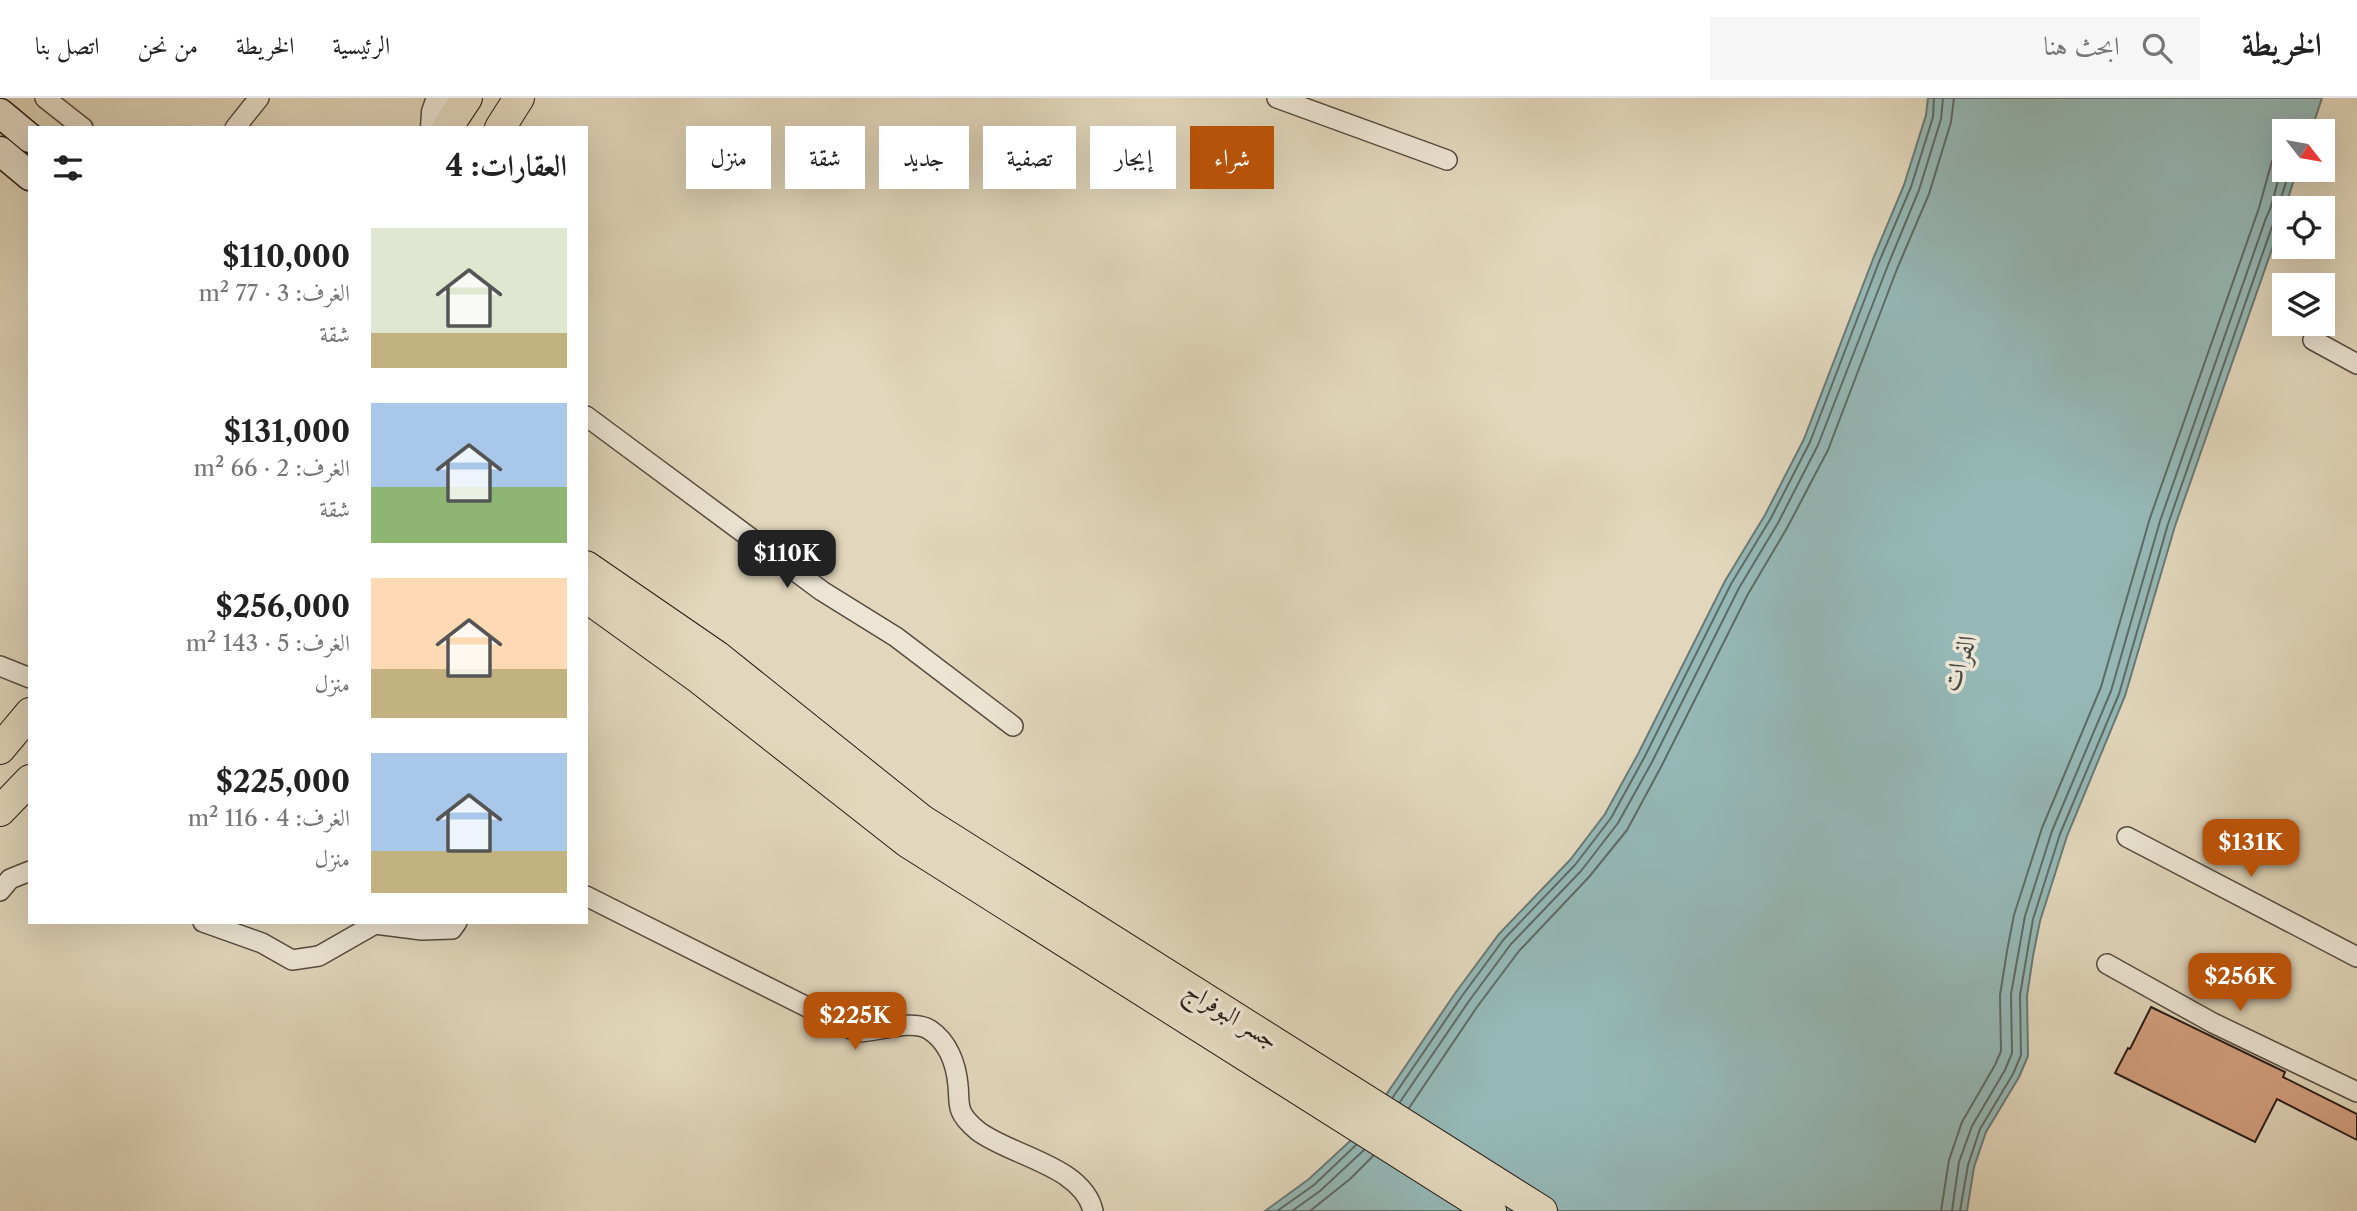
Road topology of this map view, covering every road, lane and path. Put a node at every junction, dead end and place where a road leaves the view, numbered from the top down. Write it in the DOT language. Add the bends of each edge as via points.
graph roads {
  1 [pos="44,98"];
  2 [pos="259,98"];
  3 [pos="439,98"];
  4 [pos="467,98"];
  5 [pos="519,98"];
  6 [pos="527,98"];
  7 [pos="1277,98"];
  8 [pos="0,113"];
  9 [pos="80,126"];
  10 [pos="237,126"];
  11 [pos="433,126"];
  12 [pos="448,126"];
  13 [pos="501,126"];
  14 [pos="519,126"];
  15 [pos="28,136"];
  16 [pos="0,151"];
  17 [pos="1447,160"];
  18 [pos="28,174"];
  19 [pos="2313,340"];
  20 [pos="2357,364"];
  21 [pos="588,417"];
  22 [pos="588,567"];
  23 [pos="588,598"];
  24 [pos="0,666"];
  25 [pos="28,677"];
  26 [pos="28,715"];
  27 [pos="1013,726"];
  28 [pos="0,749"];
  29 [pos="28,782"];
  30 [pos="0,811"];
  31 [pos="915,831"];
  32 [pos="2127,837"];
  33 [pos="28,872"];
  34 [pos="0,891"];
  35 [pos="588,897"];
  36 [pos="209,924"];
  37 [pos="375,924"];
  38 [pos="375,924"];
  39 [pos="456,924"];
  40 [pos="2357,957"];
  41 [pos="2107,964"];
  42 [pos="2357,1092"];
  43 [pos="1093,1211"];
  44 [pos="1491,1211"];
  45 [pos="1542,1211"];
  1 -- 9 [label="street"];
  2 -- 10 [label="street"];
  3 -- 11 [label="street"];
  4 -- 12 [label="main road"];
  5 -- 13 [label="main road"];
  6 -- 14 [label="main road"];
  7 -- 17 [label="street"];
  8 -- 15 [label="main road"];
  16 -- 18 [label="main road"];
  19 -- 20 [label="street"];
  21 -- 27 [label="street"];
  22 -- 31 [label="main road" via="717,656"];
  23 -- 31 [label="main road"];
  24 -- 25 [label="street"];
  26 -- 28 [label="main road"];
  29 -- 30 [label="main road"];
  31 -- 44 [label="main road, جسر البوفراج"];
  31 -- 45 [label="main road, جسر البوفراج"];
  32 -- 40 [label="street"];
  33 -- 34 [label="street" via="10,879"];
  35 -- 43 [label="street" via="857,1032 909,1025 928,1028 946,1045 965,1119 980,1132 1072,1179 1090,1200"];
  36 -- 38 [label="street" via="262,943 292,960 319,956"];
  37 -- 39 [label="street" via="422,930 452,929"];
  41 -- 42 [label="street" via="2213,1023"];
}
